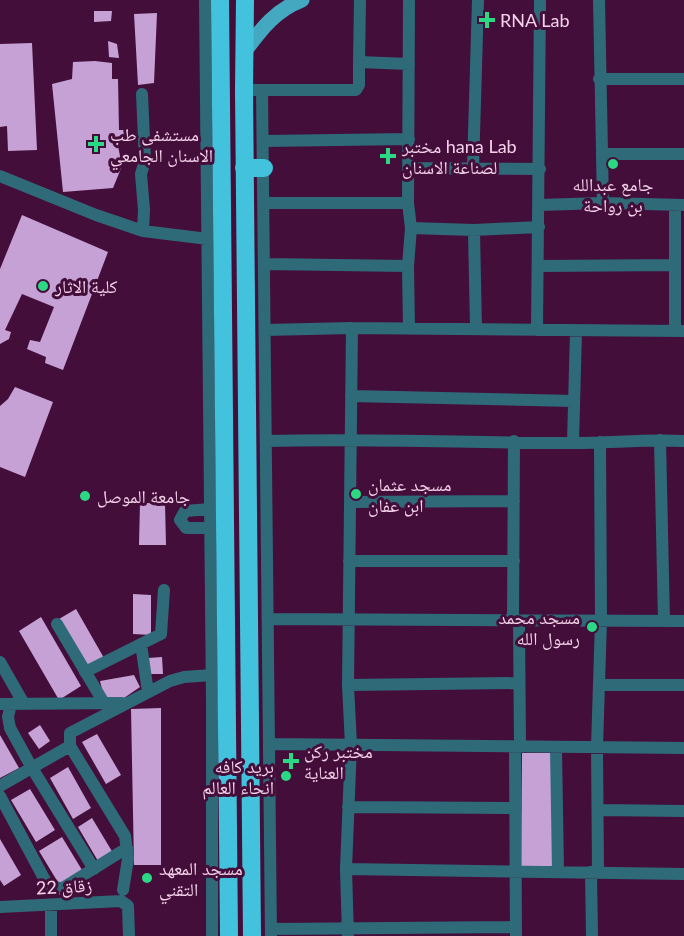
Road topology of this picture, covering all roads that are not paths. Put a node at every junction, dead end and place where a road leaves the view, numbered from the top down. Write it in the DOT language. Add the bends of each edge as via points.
graph roads {
  1 [pos="205,0"];
  2 [pos="220,0"];
  3 [pos="245,0"];
  4 [pos="302,0"];
  5 [pos="360,0"];
  6 [pos="409,0"];
  7 [pos="478,0"];
  8 [pos="540,0"];
  9 [pos="599,0"];
  10 [pos="245,51"];
  11 [pos="359,62"];
  12 [pos="409,64"];
  13 [pos="600,79"];
  14 [pos="684,79"];
  15 [pos="244,90"];
  16 [pos="262,90"];
  17 [pos="142,94"];
  18 [pos="408,139"];
  19 [pos="264,141"];
  20 [pos="602,154"];
  21 [pos="684,154"];
  22 [pos="244,168"];
  23 [pos="264,168"];
  24 [pos="409,168"];
  25 [pos="473,168"];
  26 [pos="540,169"];
  27 [pos="0,176"];
  28 [pos="264,203"];
  29 [pos="408,203"];
  30 [pos="603,203"];
  31 [pos="539,205"];
  32 [pos="679,205"];
  33 [pos="539,227"];
  34 [pos="411,228"];
  35 [pos="474,230"];
  36 [pos="143,231"];
  37 [pos="213,249"];
  38 [pos="265,264"];
  39 [pos="675,265"];
  40 [pos="408,266"];
  41 [pos="539,266"];
  42 [pos="352,328"];
  43 [pos="409,329"];
  44 [pos="476,329"];
  45 [pos="265,330"];
  46 [pos="537,330"];
  47 [pos="576,331"];
  48 [pos="680,331"];
  49 [pos="351,396"];
  50 [pos="574,402"];
  51 [pos="351,439"];
  52 [pos="660,440"];
  53 [pos="225,441"];
  54 [pos="246,441"];
  55 [pos="266,441"];
  56 [pos="514,441"];
  57 [pos="684,441"];
  58 [pos="600,442"];
  59 [pos="573,443"];
  60 [pos="514,501"];
  61 [pos="350,502"];
  62 [pos="210,509"];
  63 [pos="211,528"];
  64 [pos="350,561"];
  65 [pos="514,561"];
  66 [pos="164,590"];
  67 [pos="268,619"];
  68 [pos="349,620"];
  69 [pos="516,621"];
  70 [pos="601,621"];
  71 [pos="664,621"];
  72 [pos="684,621"];
  73 [pos="57,624"];
  74 [pos="141,645"];
  75 [pos="0,662"];
  76 [pos="85,672"];
  77 [pos="212,675"];
  78 [pos="519,682"];
  79 [pos="599,685"];
  80 [pos="684,685"];
  81 [pos="348,686"];
  82 [pos="148,692"];
  83 [pos="104,703"];
  84 [pos="126,703"];
  85 [pos="5,704"];
  86 [pos="24,704"];
  87 [pos="269,744"];
  88 [pos="351,745"];
  89 [pos="70,746"];
  90 [pos="518,747"];
  91 [pos="597,747"];
  92 [pos="556,748"];
  93 [pos="684,748"];
  94 [pos="32,768"];
  95 [pos="0,786"];
  96 [pos="0,796"];
  97 [pos="348,807"];
  98 [pos="516,808"];
  99 [pos="597,810"];
  100 [pos="684,811"];
  101 [pos="127,848"];
  102 [pos="94,869"];
  103 [pos="346,869"];
  104 [pos="558,871"];
  105 [pos="516,872"];
  106 [pos="594,872"];
  107 [pos="684,874"];
  108 [pos="219,886"];
  109 [pos="123,890"];
  110 [pos="51,904"];
  111 [pos="0,907"];
  112 [pos="516,932"];
  113 [pos="271,933"];
  114 [pos="348,933"];
  115 [pos="51,936"];
  116 [pos="129,936"];
  117 [pos="212,936"];
  118 [pos="229,936"];
  119 [pos="252,936"];
  120 [pos="592,936"];
  1 -- 37 [label="street"];
  2 -- 37 [label="highway"];
  3 -- 10 [label="highway"];
  4 -- 10 [label="main road" via="274,15"];
  5 -- 11 [label="street"];
  6 -- 12 [label="street"];
  7 -- 25 [label="street"];
  8 -- 26 [label="street"];
  9 -- 13 [label="street"];
  10 -- 15 [label="highway"];
  11 -- 12 [label="street"];
  11 -- 16 [label="street" via="356,90"];
  12 -- 18 [label="street"];
  13 -- 14 [label="street"];
  13 -- 20 [label="street"];
  15 -- 16 [label="street"];
  15 -- 22 [label="highway"];
  16 -- 19 [label="street"];
  17 -- 36 [label="street"];
  18 -- 19 [label="street"];
  18 -- 24 [label="street"];
  19 -- 23 [label="street"];
  20 -- 21 [label="street"];
  20 -- 30 [label="street"];
  22 -- 23 [label="highway"];
  22 -- 54 [label="highway"];
  23 -- 28 [label="street"];
  24 -- 25 [label="street"];
  24 -- 29 [label="street"];
  25 -- 26 [label="street"];
  26 -- 31 [label="street"];
  27 -- 36 [label="street"];
  28 -- 29 [label="street"];
  28 -- 38 [label="street"];
  29 -- 34 [label="street"];
  30 -- 31 [label="street"];
  30 -- 32 [label="street"];
  31 -- 33 [label="street"];
  32 -- 39 [label="street"];
  33 -- 35 [label="street"];
  33 -- 41 [label="street"];
  34 -- 35 [label="street"];
  34 -- 40 [label="street"];
  35 -- 44 [label="street"];
  36 -- 37 [label="street"];
  37 -- 53 [label="highway"];
  37 -- 62 [label="street"];
  38 -- 40 [label="street"];
  38 -- 45 [label="street"];
  39 -- 41 [label="street"];
  39 -- 48 [label="street"];
  40 -- 43 [label="street"];
  41 -- 46 [label="street"];
  42 -- 43 [label="street"];
  42 -- 45 [label="street"];
  42 -- 49 [label="street"];
  43 -- 44 [label="street"];
  44 -- 46 [label="street"];
  45 -- 55 [label="street"];
  46 -- 47 [label="street"];
  47 -- 48 [label="street"];
  47 -- 50 [label="street"];
  49 -- 50 [label="street"];
  49 -- 51 [label="street"];
  50 -- 59 [label="street"];
  51 -- 55 [label="street"];
  51 -- 56 [label="street"];
  51 -- 61 [label="street"];
  52 -- 57 [label="street"];
  52 -- 58 [label="street"];
  52 -- 71 [label="street"];
  53 -- 54 [label="highway"];
  53 -- 108 [label="highway"];
  54 -- 119 [label="highway"];
  55 -- 67 [label="street"];
  56 -- 59 [label="street"];
  56 -- 60 [label="street"];
  58 -- 59 [label="street"];
  58 -- 70 [label="street"];
  60 -- 61 [label="street"];
  60 -- 65 [label="street"];
  61 -- 64 [label="street"];
  62 -- 63 [label="street"];
  62 -- 63 [label="street" via="185,511 180,520 186,528"];
  63 -- 77 [label="street"];
  64 -- 65 [label="street"];
  64 -- 68 [label="street"];
  65 -- 69 [label="street"];
  66 -- 74 [label="street" via="161,634"];
  67 -- 68 [label="street"];
  67 -- 87 [label="street"];
  68 -- 69 [label="street"];
  68 -- 81 [label="street"];
  69 -- 70 [label="street"];
  69 -- 78 [label="street"];
  70 -- 71 [label="street"];
  70 -- 79 [label="street"];
  71 -- 72 [label="street"];
  73 -- 76 [label="street"];
  74 -- 76 [label="street"];
  74 -- 82 [label="street"];
  75 -- 86 [label="street"];
  76 -- 83 [label="street"];
  77 -- 82 [label="street" via="180,678"];
  77 -- 108 [label="street"];
  78 -- 81 [label="street"];
  78 -- 90 [label="street"];
  79 -- 80 [label="street"];
  79 -- 91 [label="street"];
  81 -- 88 [label="street"];
  82 -- 84 [label="street"];
  83 -- 84 [label="street"];
  83 -- 86 [label="street"];
  84 -- 89 [label="street" via="70,732"];
  85 -- 86 [label="street"];
  85 -- 94 [label="street" via="10,728"];
  87 -- 88 [label="street"];
  87 -- 113 [label="street"];
  88 -- 90 [label="street"];
  88 -- 97 [label="street"];
  89 -- 94 [label="street"];
  89 -- 101 [label="street" via="126,836"];
  90 -- 92 [label="street"];
  90 -- 98 [label="street"];
  91 -- 92 [label="street"];
  91 -- 93 [label="street"];
  91 -- 99 [label="street"];
  92 -- 104 [label="street"];
  94 -- 95 [label="street"];
  94 -- 102 [label="street"];
  96 -- 102 [label="street" via="47,884 60,889"];
  97 -- 98 [label="street"];
  97 -- 103 [label="street"];
  98 -- 105 [label="street"];
  99 -- 100 [label="street"];
  99 -- 106 [label="street"];
  101 -- 102 [label="street"];
  101 -- 109 [label="street"];
  103 -- 105 [label="street"];
  103 -- 114 [label="street"];
  104 -- 105 [label="street"];
  104 -- 106 [label="street"];
  105 -- 112 [label="street"];
  106 -- 107 [label="street"];
  106 -- 120 [label="street"];
  108 -- 117 [label="street"];
  108 -- 118 [label="highway"];
  110 -- 111 [label="street, زقاق 22"];
  110 -- 115 [label="street"];
  110 -- 116 [label="street, زقاق 22" via="121,902 128,906"];
  112 -- 114 [label="street"];
  113 -- 114 [label="street"];
}
